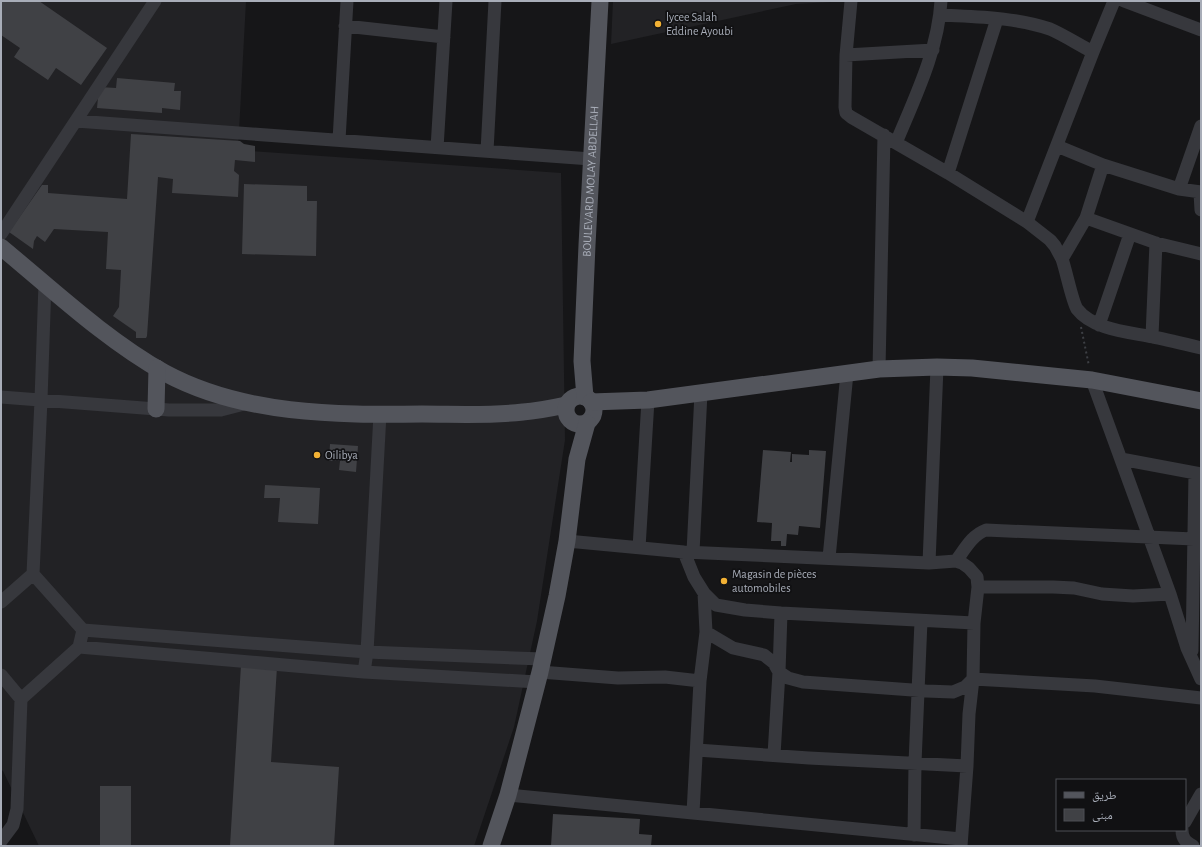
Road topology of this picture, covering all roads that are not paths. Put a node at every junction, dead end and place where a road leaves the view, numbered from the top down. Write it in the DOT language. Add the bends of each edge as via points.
graph roads {
  1 [pos="155,1"];
  2 [pos="348,1"];
  3 [pos="446,1"];
  4 [pos="495,1"];
  5 [pos="600,1"];
  6 [pos="850,1"];
  7 [pos="941,1"];
  8 [pos="1114,1"];
  9 [pos="1124,1"];
  10 [pos="940,15"];
  11 [pos="998,19"];
  12 [pos="345,26"];
  13 [pos="1201,30"];
  14 [pos="444,37"];
  15 [pos="932,50"];
  16 [pos="1093,52"];
  17 [pos="846,55"];
  18 [pos="76,121"];
  19 [pos="1201,126"];
  20 [pos="884,135"];
  21 [pos="340,140"];
  22 [pos="896,143"];
  23 [pos="1057,146"];
  24 [pos="437,148"];
  25 [pos="487,151"];
  26 [pos="591,159"];
  27 [pos="1103,165"];
  28 [pos="948,173"];
  29 [pos="1179,189"];
  30 [pos="1200,193"];
  31 [pos="1201,210"];
  32 [pos="1086,218"];
  33 [pos="1028,222"];
  34 [pos="1,234"];
  35 [pos="1130,234"];
  36 [pos="1156,243"];
  37 [pos="1,247"];
  38 [pos="1201,254"];
  39 [pos="1062,259"];
  40 [pos="45,283"];
  41 [pos="1099,325"];
  42 [pos="1152,336"];
  43 [pos="1201,348"];
  44 [pos="937,367"];
  45 [pos="157,368"];
  46 [pos="879,369"];
  47 [pos="847,373"];
  48 [pos="1092,380"];
  49 [pos="701,393"];
  50 [pos="1,397"];
  51 [pos="1201,397"];
  52 [pos="42,400"];
  53 [pos="648,400"];
  54 [pos="248,403"];
  55 [pos="156,409"];
  56 [pos="579,410"];
  57 [pos="380,414"];
  58 [pos="1121,459"];
  59 [pos="1198,473"];
  60 [pos="1149,536"];
  61 [pos="1194,539"];
  62 [pos="567,541"];
  63 [pos="638,548"];
  64 [pos="688,552"];
  65 [pos="829,558"];
  66 [pos="956,561"];
  67 [pos="929,563"];
  68 [pos="33,574"];
  69 [pos="1197,581"];
  70 [pos="978,587"];
  71 [pos="704,593"];
  72 [pos="1170,594"];
  73 [pos="1,602"];
  74 [pos="781,613"];
  75 [pos="921,621"];
  76 [pos="974,622"];
  77 [pos="83,630"];
  78 [pos="706,632"];
  79 [pos="79,647"];
  80 [pos="367,652"];
  81 [pos="1192,660"];
  82 [pos="540,671"];
  83 [pos="364,672"];
  84 [pos="779,672"];
  85 [pos="1,675"];
  86 [pos="1201,678"];
  87 [pos="973,679"];
  88 [pos="700,681"];
  89 [pos="917,691"];
  90 [pos="1201,698"];
  91 [pos="21,699"];
  92 [pos="698,750"];
  93 [pos="774,755"];
  94 [pos="915,763"];
  95 [pos="967,766"];
  96 [pos="508,795"];
  97 [pos="1199,802"];
  98 [pos="693,813"];
  99 [pos="1186,821"];
  100 [pos="1182,831"];
  101 [pos="914,835"];
  102 [pos="1,841"];
  103 [pos="961,843"];
  104 [pos="491,846"];
  105 [pos="1193,846"];
  1 -- 18 [label="street"];
  2 -- 12 [label="street"];
  3 -- 14 [label="street"];
  4 -- 25 [label="street"];
  5 -- 26 [label="main road, BOULEVARD MOLAY ABDELLAH"];
  6 -- 17 [label="street"];
  7 -- 10 [label="street"];
  8 -- 16 [label="street"];
  9 -- 13 [label="street"];
  10 -- 11 [label="street"];
  10 -- 15 [label="street"];
  11 -- 16 [label="street" via="1050,30"];
  11 -- 28 [label="street"];
  12 -- 14 [label="street"];
  12 -- 21 [label="street"];
  14 -- 24 [label="street"];
  15 -- 17 [label="street"];
  15 -- 22 [label="street"];
  16 -- 23 [label="street"];
  17 -- 20 [label="street" via="846,113"];
  18 -- 21 [label="street"];
  18 -- 34 [label="street"];
  19 -- 29 [label="street"];
  20 -- 22 [label="street"];
  20 -- 46 [label="street"];
  21 -- 24 [label="street"];
  22 -- 28 [label="street"];
  23 -- 27 [label="street"];
  23 -- 33 [label="street"];
  24 -- 25 [label="street"];
  25 -- 26 [label="street"];
  26 -- 56 [label="main road, BOULEVARD MOLAY ABDELLAH"];
  27 -- 29 [label="street"];
  27 -- 32 [label="street"];
  28 -- 33 [label="street"];
  29 -- 30 [label="street"];
  30 -- 31 [label="street"];
  32 -- 35 [label="street"];
  32 -- 39 [label="street"];
  33 -- 39 [label="street" via="1050,240"];
  35 -- 36 [label="street"];
  35 -- 41 [label="street"];
  36 -- 38 [label="street"];
  36 -- 42 [label="street"];
  37 -- 40 [label="main road"];
  39 -- 41 [label="street" via="1077,308 1089,320"];
  40 -- 45 [label="main road" via="97,326"];
  40 -- 52 [label="street"];
  41 -- 42 [label="street"];
  42 -- 43 [label="street"];
  44 -- 46 [label="main road"];
  44 -- 48 [label="main road"];
  44 -- 67 [label="street"];
  45 -- 54 [label="main road" via="194,387"];
  45 -- 55 [label="main road"];
  46 -- 47 [label="main road"];
  47 -- 49 [label="main road"];
  47 -- 65 [label="street"];
  48 -- 51 [label="main road"];
  48 -- 58 [label="street"];
  49 -- 53 [label="main road"];
  49 -- 64 [label="street"];
  50 -- 52 [label="street"];
  52 -- 55 [label="street"];
  52 -- 68 [label="street"];
  53 -- 56 [label="main road" via="625,402 608,408"];
  53 -- 63 [label="street"];
  54 -- 55 [label="street" via="220,410"];
  54 -- 57 [label="main road" via="302,411"];
  56 -- 57 [label="main road" via="480,414"];
  56 -- 62 [label="main road, BOULEVARD MOLAY ABDELLAH" via="577,459"];
  57 -- 80 [label="street"];
  58 -- 59 [label="street"];
  58 -- 60 [label="street"];
  59 -- 61 [label="street"];
  60 -- 61 [label="street"];
  60 -- 66 [label="street" via="986,530 973,538"];
  60 -- 72 [label="street"];
  61 -- 69 [label="street"];
  62 -- 63 [label="street"];
  62 -- 82 [label="main road, BOULEVARD MOLAY ABDELLAH"];
  63 -- 64 [label="street"];
  64 -- 65 [label="street"];
  64 -- 71 [label="street" via="694,577"];
  65 -- 67 [label="street"];
  66 -- 67 [label="street"];
  66 -- 70 [label="street" via="969,568 977,577"];
  68 -- 73 [label="street"];
  68 -- 77 [label="street"];
  69 -- 81 [label="street"];
  70 -- 72 [label="street" via="1074,588 1102,594 1132,596"];
  70 -- 76 [label="street"];
  71 -- 74 [label="street" via="716,605"];
  71 -- 78 [label="street"];
  72 -- 81 [label="street"];
  74 -- 75 [label="street"];
  74 -- 84 [label="street"];
  75 -- 76 [label="street"];
  75 -- 89 [label="street"];
  76 -- 87 [label="street"];
  77 -- 79 [label="street"];
  77 -- 80 [label="street"];
  78 -- 84 [label="street" via="733,648 764,655 774,663"];
  78 -- 88 [label="street"];
  79 -- 83 [label="street"];
  79 -- 91 [label="street"];
  80 -- 82 [label="street"];
  80 -- 83 [label="street"];
  81 -- 86 [label="street"];
  82 -- 83 [label="street"];
  82 -- 88 [label="street" via="618,678 665,677"];
  82 -- 96 [label="main road, BOULEVARD MOLAY ABDELLAH"];
  84 -- 89 [label="street" via="788,678 803,682"];
  84 -- 93 [label="street"];
  85 -- 91 [label="street"];
  87 -- 89 [label="street" via="965,687 953,692"];
  87 -- 90 [label="street" via="1095,686"];
  87 -- 95 [label="street"];
  88 -- 92 [label="street"];
  89 -- 94 [label="street"];
  91 -- 102 [label="street" via="17,809 13,825"];
  92 -- 93 [label="street"];
  92 -- 98 [label="street"];
  93 -- 94 [label="street"];
  94 -- 95 [label="street"];
  94 -- 101 [label="street"];
  95 -- 103 [label="street"];
  96 -- 98 [label="street"];
  96 -- 104 [label="main road, BOULEVARD MOLAY ABDELLAH"];
  97 -- 99 [label="street"];
  98 -- 101 [label="street"];
  100 -- 105 [label="street" via="1183,837"];
  101 -- 103 [label="street"];
}
